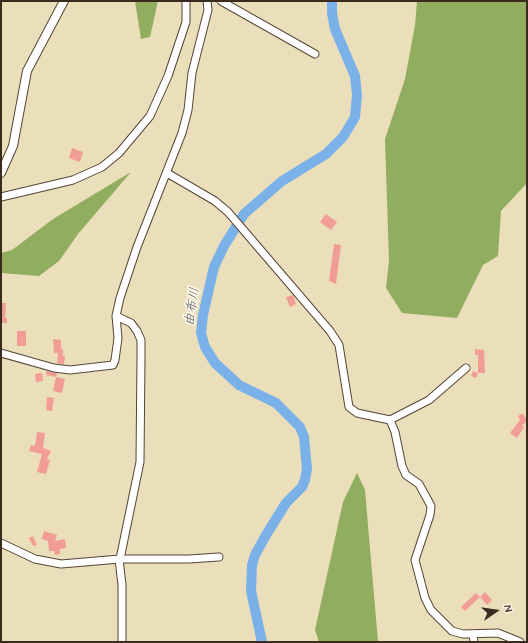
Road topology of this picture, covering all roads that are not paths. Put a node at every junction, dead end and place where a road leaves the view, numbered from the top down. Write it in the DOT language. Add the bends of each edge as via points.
graph roads {
  1 [pos="64,1"];
  2 [pos="186,1"];
  3 [pos="207,1"];
  4 [pos="221,1"];
  5 [pos="315,54"];
  6 [pos="1,173"];
  7 [pos="167,173"];
  8 [pos="1,197"];
  9 [pos="116,316"];
  10 [pos="1,352"];
  11 [pos="466,368"];
  12 [pos="390,420"];
  13 [pos="1,542"];
  14 [pos="219,557"];
  15 [pos="119,559"];
  16 [pos="473,634"];
  17 [pos="122,642"];
  18 [pos="474,642"];
  19 [pos="520,642"];
  1 -- 6 [label="main road" via="27,71 13,146"];
  2 -- 8 [label="street" via="186,22 168,76 150,116 119,153 102,168 73,180"];
  3 -- 7 [label="street" via="208,10 192,73 188,110"];
  4 -- 5 [label="street"];
  7 -- 9 [label="street" via="137,246"];
  7 -- 12 [label="street" via="215,201 228,212 330,331 339,345 349,407 357,413"];
  9 -- 10 [label="street" via="118,338 113,364 70,370 54,368"];
  9 -- 15 [label="street" via="131,323 137,331 141,358 140,462"];
  11 -- 12 [label="street" via="429,400"];
  12 -- 16 [label="street" via="406,475 419,484 430,506 430,515 415,560 425,598 431,610 452,631"];
  13 -- 15 [label="street" via="35,559 61,564"];
  14 -- 15 [label="street"];
  15 -- 17 [label="street" via="122,585"];
  16 -- 18 [label="street"];
  16 -- 19 [label="street" via="498,633"];
}
